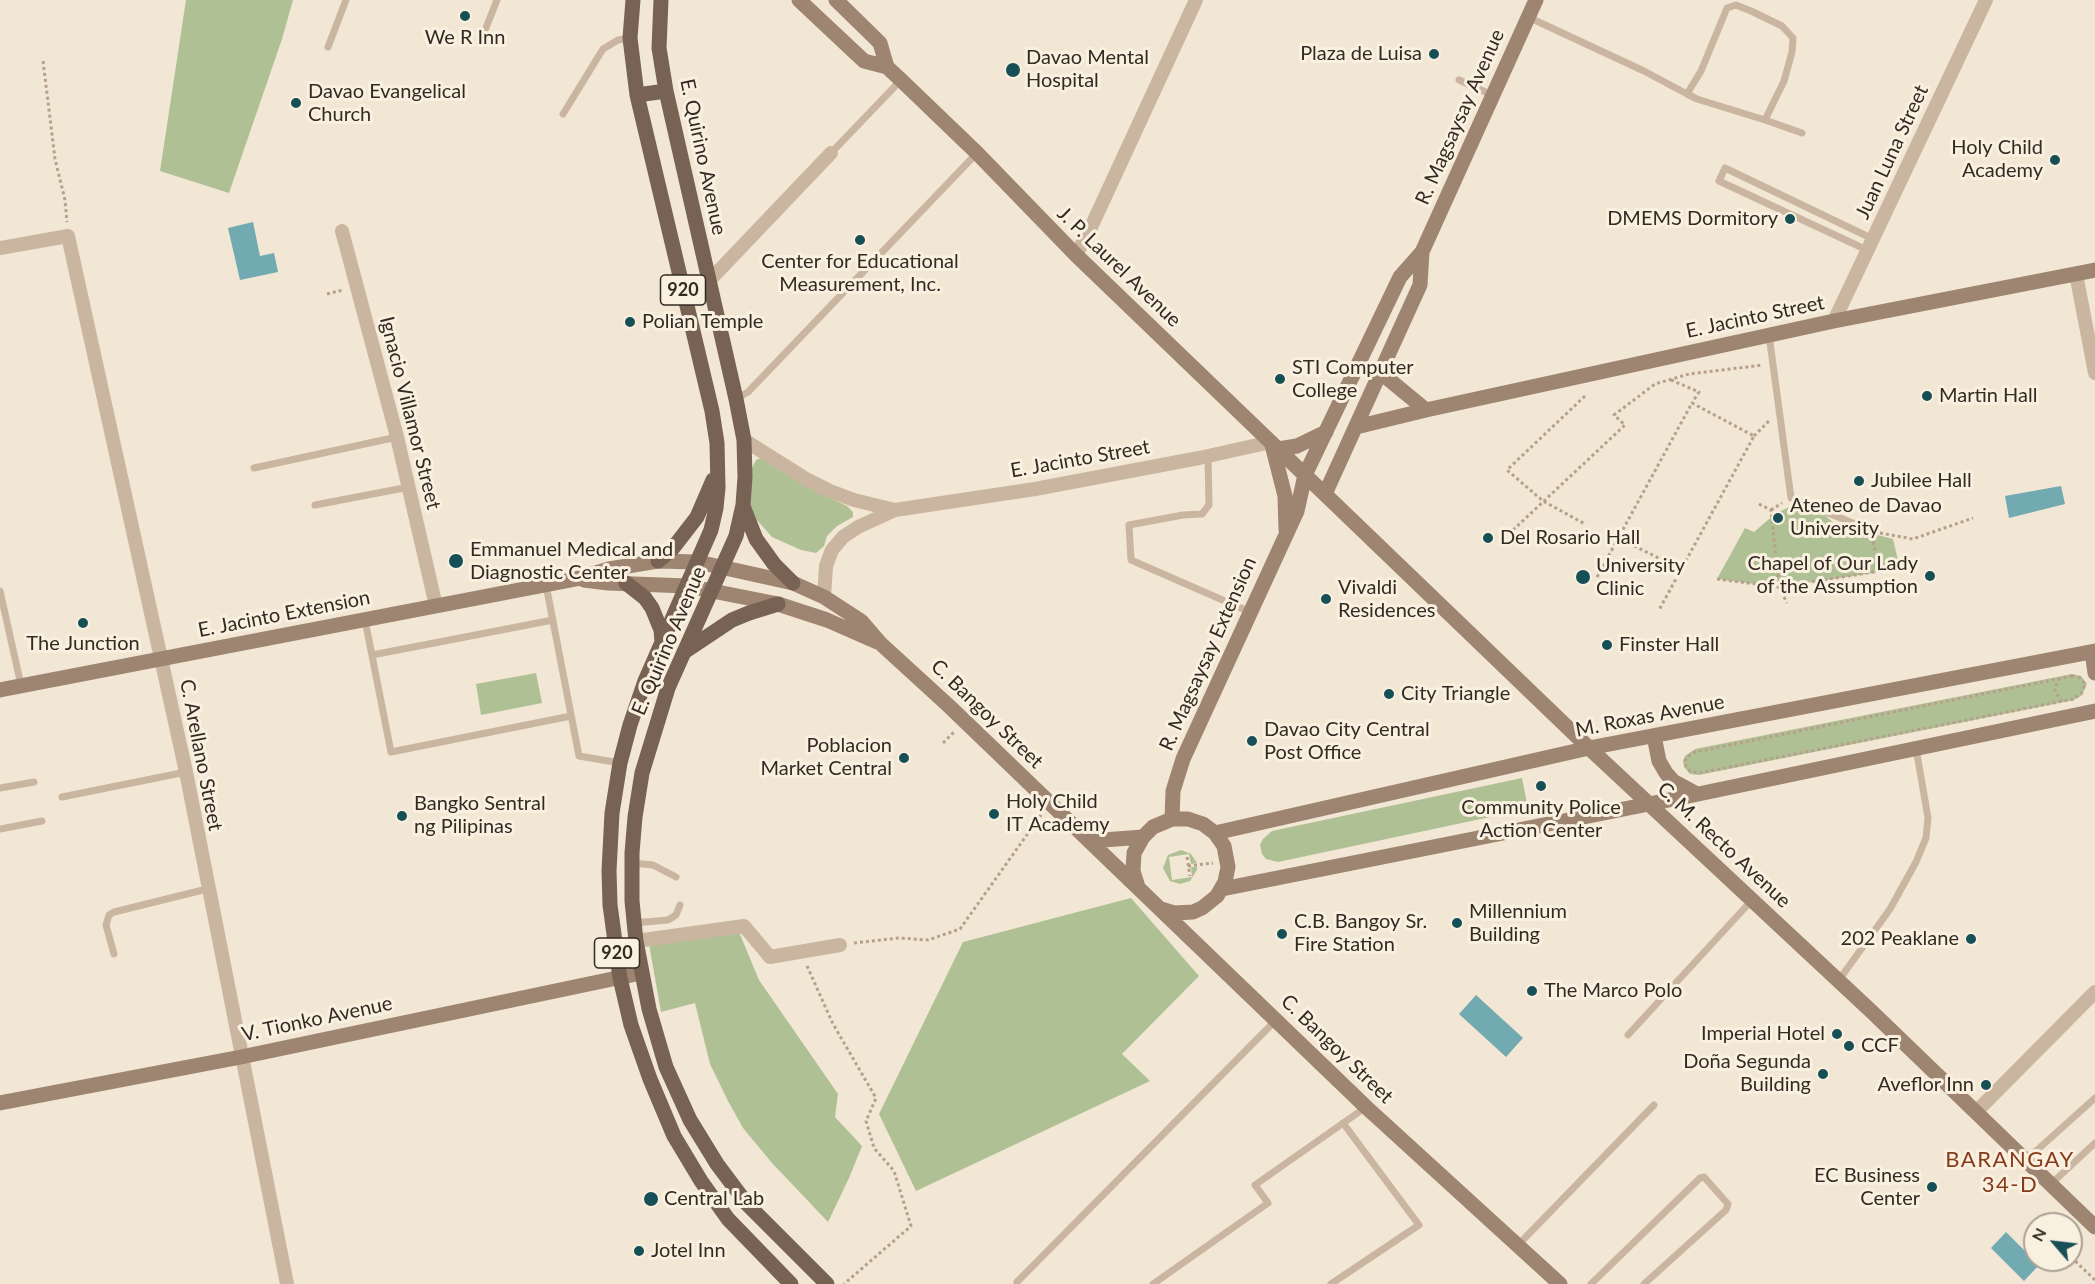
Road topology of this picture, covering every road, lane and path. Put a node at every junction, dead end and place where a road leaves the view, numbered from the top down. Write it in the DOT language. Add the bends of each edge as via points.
graph roads {
  1 [pos="346,0"];
  2 [pos="497,0"];
  3 [pos="633,0"];
  4 [pos="661,0"];
  5 [pos="673,0"];
  6 [pos="799,0"];
  7 [pos="836,0"];
  8 [pos="1196,0"];
  9 [pos="1536,0"];
  10 [pos="1986,0"];
  11 [pos="659,16"];
  12 [pos="1528,17"];
  13 [pos="630,38"];
  14 [pos="480,43"];
  15 [pos="328,47"];
  16 [pos="43,61"];
  17 [pos="887,67"];
  18 [pos="901,80"];
  19 [pos="1459,80"];
  20 [pos="666,91"];
  21 [pos="1687,94"];
  22 [pos="638,95"];
  23 [pos="1492,95"];
  24 [pos="563,114"];
  25 [pos="1765,120"];
  26 [pos="1802,133"];
  27 [pos="831,153"];
  28 [pos="976,153"];
  29 [pos="342,231"];
  30 [pos="68,236"];
  31 [pos="1870,245"];
  32 [pos="0,248"];
  33 [pos="1422,252"];
  34 [pos="1076,255"];
  35 [pos="2095,270"];
  36 [pos="2076,274"];
  37 [pos="709,281"];
  38 [pos="1834,321"];
  39 [pos="1769,335"];
  40 [pos="1773,363"];
  41 [pos="1381,373"];
  42 [pos="2095,373"];
  43 [pos="1671,380"];
  44 [pos="1584,396"];
  45 [pos="736,399"];
  46 [pos="1692,403"];
  47 [pos="1426,410"];
  48 [pos="1780,410"];
  49 [pos="1356,427"];
  50 [pos="1326,432"];
  51 [pos="1754,436"];
  52 [pos="397,437"];
  53 [pos="744,440"];
  54 [pos="1274,446"];
  55 [pos="1208,456"];
  56 [pos="718,462"];
  57 [pos="254,468"];
  58 [pos="1305,475"];
  59 [pos="409,487"];
  60 [pos="1325,494"];
  61 [pos="1543,501"];
  62 [pos="1759,504"];
  63 [pos="315,505"];
  64 [pos="743,505"];
  65 [pos="895,510"];
  66 [pos="1297,511"];
  67 [pos="1973,518"];
  68 [pos="1585,524"];
  69 [pos="1513,530"];
  70 [pos="1870,530"];
  71 [pos="1286,536"];
  72 [pos="1618,538"];
  73 [pos="658,561"];
  74 [pos="698,562"];
  75 [pos="723,567"];
  76 [pos="1681,569"];
  77 [pos="1598,577"];
  78 [pos="576,579"];
  79 [pos="1717,579"];
  80 [pos="626,583"];
  81 [pos="793,583"];
  82 [pos="546,585"];
  83 [pos="687,585"];
  84 [pos="1779,587"];
  85 [pos="0,591"];
  86 [pos="712,591"];
  87 [pos="824,597"];
  88 [pos="1787,603"];
  89 [pos="778,604"];
  90 [pos="436,606"];
  91 [pos="1659,610"];
  92 [pos="1250,612"];
  93 [pos="365,620"];
  94 [pos="553,620"];
  95 [pos="662,642"];
  96 [pos="880,644"];
  97 [pos="2093,651"];
  98 [pos="684,652"];
  99 [pos="372,655"];
  100 [pos="162,659"];
  101 [pos="2095,673"];
  102 [pos="2060,678"];
  103 [pos="21,686"];
  104 [pos="0,690"];
  105 [pos="2062,701"];
  106 [pos="2095,711"];
  107 [pos="571,716"];
  108 [pos="1653,736"];
  109 [pos="1589,748"];
  110 [pos="1916,748"];
  111 [pos="620,763"];
  112 [pos="186,772"];
  113 [pos="34,782"];
  114 [pos="0,788"];
  115 [pos="1697,794"];
  116 [pos="62,797"];
  117 [pos="1050,803"];
  118 [pos="1648,804"];
  119 [pos="1172,819"];
  120 [pos="42,821"];
  121 [pos="0,828"];
  122 [pos="1215,833"];
  123 [pos="1143,837"];
  124 [pos="1090,841"];
  125 [pos="1187,857"];
  126 [pos="632,863"];
  127 [pos="1201,864"];
  128 [pos="1188,866"];
  129 [pos="1190,876"];
  130 [pos="675,878"];
  131 [pos="1138,888"];
  132 [pos="207,889"];
  133 [pos="1222,889"];
  134 [pos="1752,900"];
  135 [pos="680,905"];
  136 [pos="1161,909"];
  137 [pos="634,923"];
  138 [pos="636,940"];
  139 [pos="840,945"];
  140 [pos="802,952"];
  141 [pos="114,954"];
  142 [pos="641,973"];
  143 [pos="620,978"];
  144 [pos="1838,981"];
  145 [pos="2095,992"];
  146 [pos="1276,1020"];
  147 [pos="1628,1035"];
  148 [pos="241,1057"];
  149 [pos="2095,1098"];
  150 [pos="0,1103"];
  151 [pos="1654,1105"];
  152 [pos="1366,1107"];
  153 [pos="1976,1112"];
  154 [pos="1343,1123"];
  155 [pos="2095,1143"];
  156 [pos="2026,1160"];
  157 [pos="2051,1184"];
  158 [pos="2095,1227"];
  159 [pos="1518,1245"];
  160 [pos="2083,1268"];
  161 [pos="2095,1280"];
  162 [pos="1017,1282"];
  163 [pos="287,1284"];
  164 [pos="791,1284"];
  165 [pos="827,1284"];
  166 [pos="844,1284"];
  167 [pos="1154,1284"];
  168 [pos="1331,1284"];
  169 [pos="1560,1284"];
  170 [pos="1591,1284"];
  171 [pos="1644,1284"];
  1 -- 15 [label="lane"];
  2 -- 14 [label="lane"];
  3 -- 13 [label="main road, E. Quirino Avenue / 920"];
  4 -- 11 [label="main road, E. Quirino Avenue / 920"];
  5 -- 11 [label="main road"];
  6 -- 17 [label="main road, J. P. Laurel Avenue" via="864,61"];
  7 -- 17 [label="main road, J. P. Laurel Avenue" via="880,43"];
  8 -- 34 [label="street"];
  9 -- 12 [label="main road, R. Magsaysay Avenue"];
  10 -- 31 [label="street, Juan Luna Street"];
  11 -- 20 [label="main road, E. Quirino Avenue / 920"];
  12 -- 21 [label="lane"];
  12 -- 23 [label="main road, R. Magsaysay Avenue"];
  13 -- 22 [label="main road, E. Quirino Avenue / 920"];
  13 -- 24 [label="lane" via="603,49"];
  16 -- 30 [label="path"];
  17 -- 18 [label="main road, J. P. Laurel Avenue"];
  18 -- 27 [label="lane"];
  18 -- 28 [label="main road, J. P. Laurel Avenue"];
  19 -- 23 [label="lane"];
  20 -- 22 [label="main road"];
  20 -- 37 [label="main road, E. Quirino Avenue / 920"];
  21 -- 25 [label="lane"];
  21 -- 25 [label="lane" via="1727,8 1736,5 1782,26 1793,38 1784,81"];
  22 -- 56 [label="main road, E. Quirino Avenue / 920" via="712,411"];
  23 -- 33 [label="main road, R. Magsaysay Avenue"];
  25 -- 26 [label="lane"];
  27 -- 37 [label="street"];
  28 -- 34 [label="main road, J. P. Laurel Avenue"];
  28 -- 45 [label="lane" via="748,392"];
  29 -- 52 [label="street, Ignacio Villamor Street"];
  30 -- 32 [label="street"];
  30 -- 100 [label="street, C. Arellano Street"];
  31 -- 31 [label="lane" via="1725,168 1719,181"];
  31 -- 38 [label="street, Juan Luna Street"];
  33 -- 41 [label="main road, R. Magsaysay Avenue" via="1420,285"];
  33 -- 50 [label="main road, R. Magsaysay Avenue" via="1400,277"];
  34 -- 54 [label="main road, J. P. Laurel Avenue"];
  35 -- 36 [label="main road, E. Jacinto Street"];
  36 -- 38 [label="main road, E. Jacinto Street"];
  36 -- 42 [label="street"];
  37 -- 45 [label="main road, E. Quirino Avenue / 920"];
  38 -- 39 [label="main road, E. Jacinto Street"];
  39 -- 40 [label="lane"];
  39 -- 47 [label="main road, E. Jacinto Street"];
  40 -- 43 [label="path"];
  40 -- 48 [label="lane"];
  41 -- 47 [label="main road"];
  41 -- 49 [label="main road, R. Magsaysay Avenue"];
  43 -- 46 [label="path" via="1699,392"];
  43 -- 61 [label="path" via="1655,384 1614,415 1624,425"];
  44 -- 61 [label="path" via="1507,470"];
  45 -- 53 [label="main road, E. Quirino Avenue / 920"];
  46 -- 51 [label="path"];
  46 -- 72 [label="path"];
  47 -- 49 [label="main road, E. Jacinto Street"];
  48 -- 51 [label="path"];
  48 -- 70 [label="lane" via="1791,498"];
  49 -- 60 [label="main road, R. Magsaysay Avenue"];
  50 -- 54 [label="main road" via="1297,446"];
  50 -- 58 [label="main road, R. Magsaysay Avenue"];
  51 -- 76 [label="path"];
  52 -- 57 [label="lane"];
  52 -- 59 [label="street, Ignacio Villamor Street"];
  53 -- 64 [label="main road, E. Quirino Avenue / 920"];
  53 -- 65 [label="street, E. Jacinto Street" via="830,491"];
  54 -- 55 [label="street, E. Jacinto Street"];
  54 -- 58 [label="main road, J. P. Laurel Avenue"];
  54 -- 71 [label="main road" via="1285,496"];
  55 -- 65 [label="street, E. Jacinto Street" via="1035,489"];
  55 -- 92 [label="lane" via="1209,505 1202,514 1129,525 1131,560"];
  56 -- 73 [label="main road" via="697,517"];
  56 -- 74 [label="main road, E. Quirino Avenue / 920" via="716,508"];
  58 -- 60 [label="main road, J. P. Laurel Avenue"];
  58 -- 66 [label="main road, R. Magsaysay Extension"];
  59 -- 63 [label="lane"];
  59 -- 90 [label="street, Ignacio Villamor Street"];
  60 -- 66 [label="main road"];
  60 -- 109 [label="main road, C. M. Recto Avenue"];
  61 -- 68 [label="path"];
  61 -- 69 [label="path"];
  62 -- 84 [label="path" via="1771,510"];
  64 -- 75 [label="main road, E. Quirino Avenue / 920"];
  64 -- 81 [label="main road" via="756,539"];
  65 -- 87 [label="street, E. Jacinto Street" via="858,527 832,550 826,566"];
  66 -- 71 [label="main road, R. Magsaysay Extension"];
  67 -- 70 [label="path" via="1913,539"];
  70 -- 84 [label="path" via="1880,571"];
  71 -- 92 [label="main road, R. Magsaysay Extension"];
  72 -- 76 [label="path"];
  72 -- 77 [label="path"];
  73 -- 74 [label="main road, E. Jacinto Extension"];
  73 -- 78 [label="main road, E. Jacinto Extension"];
  74 -- 75 [label="main road, E. Jacinto Extension"];
  74 -- 83 [label="main road, E. Quirino Avenue / 920"];
  75 -- 81 [label="main road, C. Bangoy Street"];
  75 -- 86 [label="main road, E. Quirino Avenue / 920"];
  76 -- 91 [label="path"];
  78 -- 80 [label="main road, E. Jacinto Extension"];
  78 -- 82 [label="main road, E. Jacinto Extension"];
  79 -- 84 [label="path"];
  80 -- 83 [label="main road, E. Jacinto Extension"];
  80 -- 95 [label="main road" via="652,608"];
  81 -- 87 [label="main road, C. Bangoy Street"];
  82 -- 90 [label="main road, E. Jacinto Extension"];
  82 -- 94 [label="lane"];
  83 -- 86 [label="main road, E. Jacinto Extension"];
  83 -- 95 [label="main road, E. Quirino Avenue / 920"];
  84 -- 88 [label="path"];
  85 -- 103 [label="lane"];
  86 -- 89 [label="main road, C. Bangoy Street"];
  86 -- 98 [label="main road, E. Quirino Avenue / 920"];
  87 -- 96 [label="main road, C. Bangoy Street" via="861,621"];
  89 -- 96 [label="main road, C. Bangoy Street"];
  89 -- 98 [label="main road" via="732,620"];
  90 -- 93 [label="main road, E. Jacinto Extension"];
  92 -- 119 [label="main road, R. Magsaysay Extension" via="1183,759 1173,791"];
  93 -- 99 [label="lane"];
  93 -- 100 [label="main road, E. Jacinto Extension"];
  94 -- 99 [label="lane"];
  94 -- 107 [label="lane"];
  95 -- 111 [label="main road, E. Quirino Avenue / 920" via="645,681"];
  96 -- 117 [label="main road, C. Bangoy Street"];
  97 -- 101 [label="main road"];
  97 -- 108 [label="main road, M. Roxas Avenue"];
  98 -- 126 [label="main road, E. Quirino Avenue / 920" via="668,688 642,773"];
  99 -- 107 [label="lane" via="391,752"];
  100 -- 103 [label="main road, E. Jacinto Extension"];
  100 -- 112 [label="street, C. Arellano Street"];
  102 -- 105 [label="path" via="2055,687"];
  102 -- 105 [label="path" via="2072,676 2085,684 2081,694"];
  102 -- 105 [label="path" via="1695,752 1685,761 1690,771 1699,773"];
  103 -- 104 [label="main road, E. Jacinto Extension"];
  106 -- 110 [label="main road"];
  107 -- 111 [label="lane" via="579,756"];
  108 -- 109 [label="main road, M. Roxas Avenue"];
  108 -- 115 [label="main road" via="1666,773"];
  109 -- 118 [label="main road, C. M. Recto Avenue"];
  109 -- 122 [label="main road, M. Roxas Avenue"];
  110 -- 115 [label="main road"];
  110 -- 144 [label="lane" via="1928,818 1926,838 1890,909"];
  111 -- 143 [label="main road, E. Quirino Avenue / 920" via="609,871"];
  112 -- 116 [label="lane"];
  112 -- 132 [label="street, C. Arellano Street"];
  113 -- 114 [label="lane"];
  115 -- 118 [label="main road"];
  117 -- 124 [label="main road, C. Bangoy Street"];
  117 -- 139 [label="path" via="960,928 928,940"];
  118 -- 133 [label="main road"];
  118 -- 134 [label="main road, C. M. Recto Avenue"];
  119 -- 122 [label="main road" via="1195,820"];
  119 -- 123 [label="main road" via="1153,827"];
  120 -- 121 [label="lane"];
  122 -- 133 [label="main road" via="1228,860"];
  123 -- 124 [label="main road"];
  123 -- 131 [label="main road" via="1133,862"];
  124 -- 131 [label="main road, C. Bangoy Street"];
  125 -- 128 [label="path"];
  126 -- 130 [label="lane" via="653,865"];
  126 -- 137 [label="main road, E. Quirino Avenue / 920"];
  127 -- 128 [label="path"];
  128 -- 129 [label="path"];
  131 -- 136 [label="main road, C. Bangoy Street"];
  132 -- 141 [label="lane" via="109,915 106,925"];
  132 -- 148 [label="street, C. Arellano Street"];
  133 -- 136 [label="main road" via="1210,903 1193,912 1174,914"];
  134 -- 144 [label="main road, C. M. Recto Avenue"];
  134 -- 147 [label="lane"];
  135 -- 137 [label="lane" via="676,915 668,920"];
  136 -- 146 [label="main road, C. Bangoy Street"];
  137 -- 138 [label="main road, E. Quirino Avenue / 920"];
  138 -- 140 [label="street" via="744,926 770,957"];
  138 -- 142 [label="main road, E. Quirino Avenue / 920"];
  139 -- 140 [label="street"];
  140 -- 166 [label="path" via="833,1024 876,1098 866,1121 874,1148 894,1171 911,1226"];
  142 -- 143 [label="main road, V. Tionko Avenue"];
  142 -- 165 [label="main road, E. Quirino Avenue / 920" via="666,1067 690,1120 747,1204"];
  143 -- 148 [label="main road, V. Tionko Avenue"];
  143 -- 164 [label="main road, E. Quirino Avenue / 920" via="631,1025 674,1136 728,1219"];
  144 -- 153 [label="main road, C. M. Recto Avenue"];
  145 -- 153 [label="street"];
  146 -- 152 [label="main road, C. Bangoy Street"];
  146 -- 162 [label="lane"];
  148 -- 150 [label="main road, V. Tionko Avenue"];
  148 -- 163 [label="street, C. Arellano Street"];
  149 -- 156 [label="lane"];
  151 -- 159 [label="lane"];
  152 -- 154 [label="lane"];
  152 -- 159 [label="main road, C. Bangoy Street"];
  153 -- 156 [label="main road, C. M. Recto Avenue"];
  154 -- 167 [label="lane" via="1255,1185 1268,1203"];
  154 -- 168 [label="lane" via="1419,1225"];
  155 -- 157 [label="lane"];
  156 -- 157 [label="main road, C. M. Recto Avenue"];
  157 -- 158 [label="main road, C. M. Recto Avenue"];
  159 -- 169 [label="main road, C. Bangoy Street"];
  160 -- 161 [label="path"];
  170 -- 171 [label="lane" via="1704,1178 1728,1204 1726,1210"];
}
